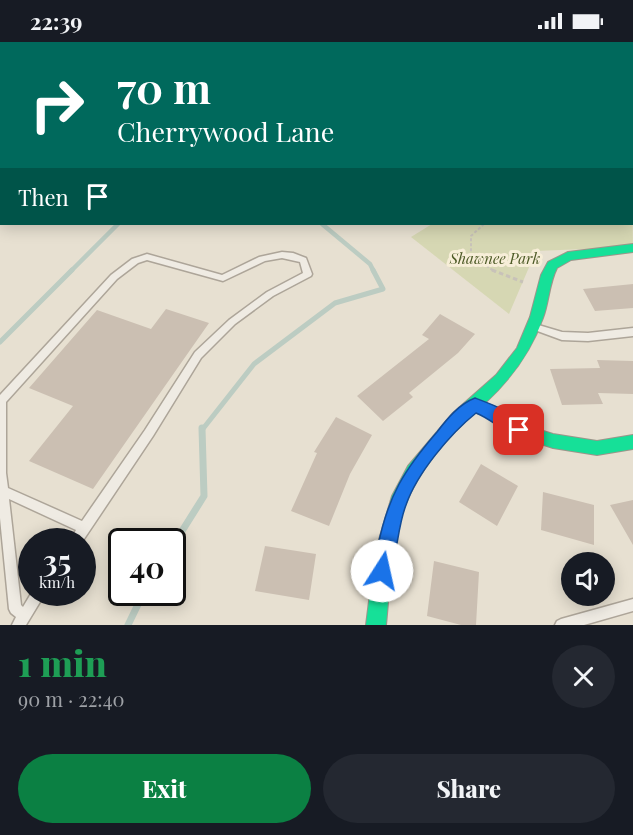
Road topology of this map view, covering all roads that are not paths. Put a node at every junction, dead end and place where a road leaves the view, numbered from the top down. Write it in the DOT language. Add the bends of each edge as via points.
graph roads {
  1 [pos="633,248"];
  2 [pos="533,326"];
  3 [pos="633,332"];
  4 [pos="475,405"];
  5 [pos="633,442"];
  6 [pos="2,492"];
  7 [pos="84,528"];
  8 [pos="633,605"];
  9 [pos="30,606"];
  10 [pos="21,620"];
  11 [pos="376,625"];
  12 [pos="561,625"];
  1 -- 2 [label="street" via="568,256 552,265"];
  2 -- 3 [label="lane" via="562,336"];
  2 -- 4 [label="street" via="515,360"];
  4 -- 5 [label="street" via="519,430 553,441 597,448"];
  4 -- 11 [label="street" via="458,418 414,471 398,502 384,553"];
  6 -- 7 [label="lane"];
  6 -- 7 [label="lane" via="1,401 114,277 147,257 224,278 272,255 291,254 303,260 308,274 270,294 231,322 198,355"];
  6 -- 10 [label="lane" via="15,609"];
  8 -- 12 [label="lane"];
  9 -- 10 [label="lane"];
}
